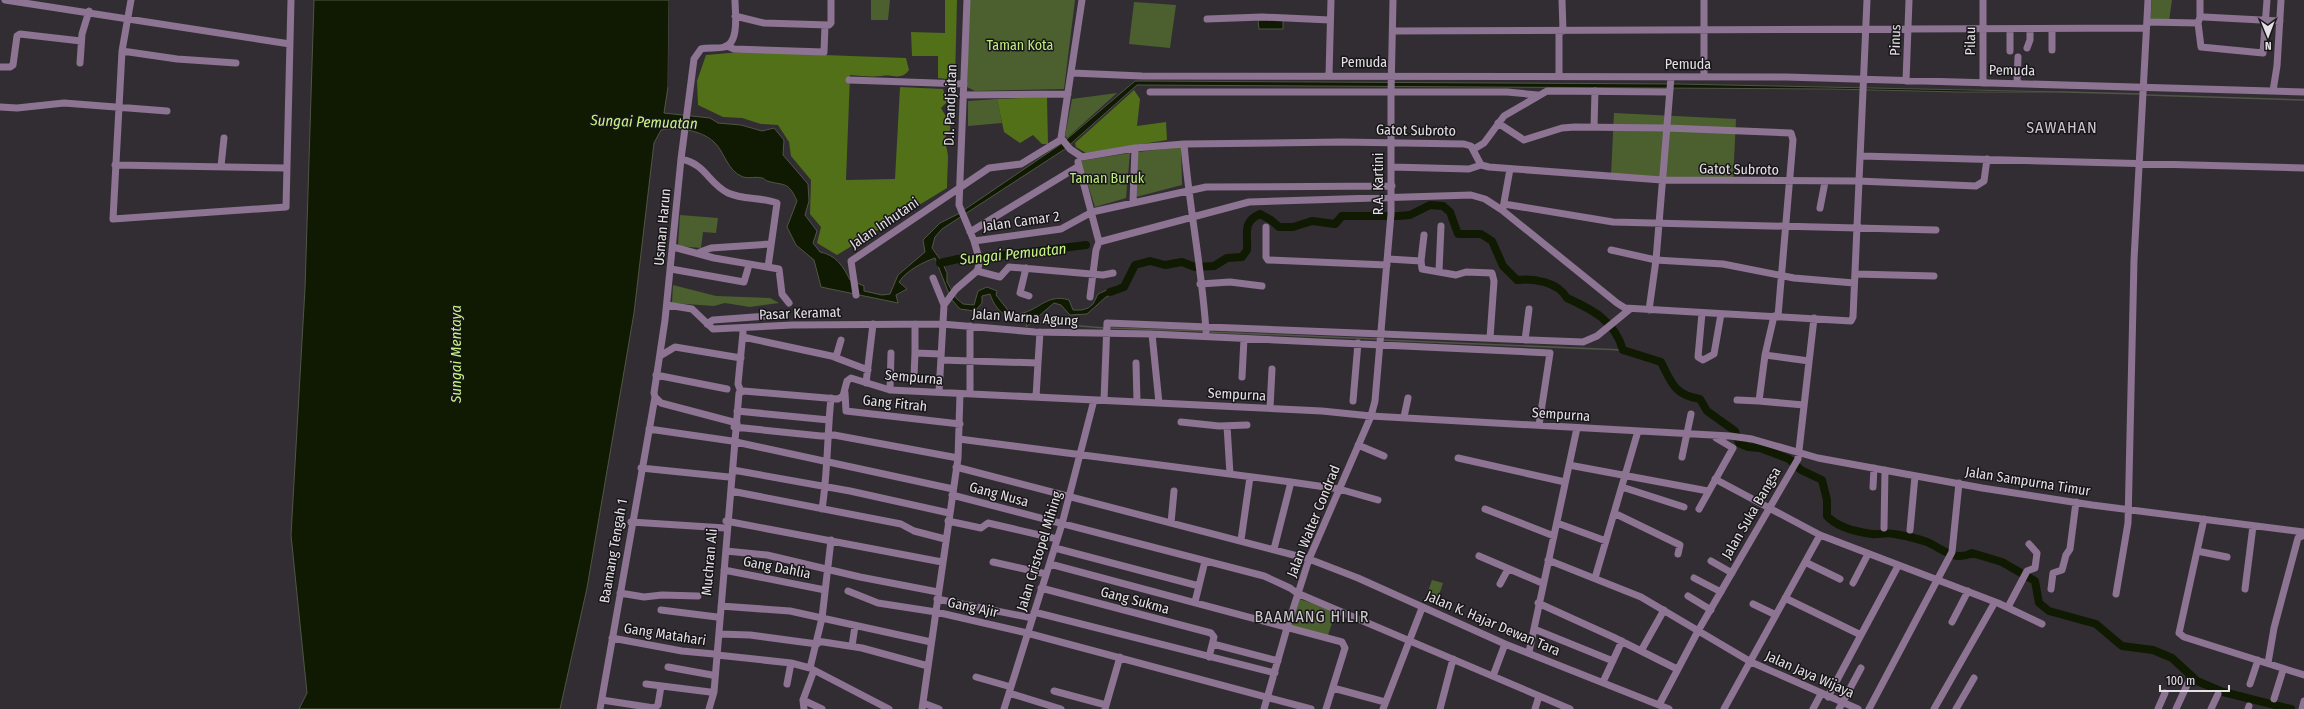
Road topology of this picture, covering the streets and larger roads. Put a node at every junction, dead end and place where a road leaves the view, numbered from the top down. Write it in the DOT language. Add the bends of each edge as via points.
graph roads {
  1 [pos="5,0"];
  2 [pos="131,0"];
  3 [pos="292,0"];
  4 [pos="735,0"];
  5 [pos="831,0"];
  6 [pos="967,0"];
  7 [pos="1082,0"];
  8 [pos="1331,0"];
  9 [pos="1393,0"];
  10 [pos="1562,0"];
  11 [pos="1704,0"];
  12 [pos="1867,0"];
  13 [pos="1909,0"];
  14 [pos="1983,0"];
  15 [pos="2148,0"];
  16 [pos="2200,0"];
  17 [pos="2266,0"];
  18 [pos="2281,0"];
  19 [pos="89,11"];
  20 [pos="735,16"];
  21 [pos="128,18"];
  22 [pos="1207,19"];
  23 [pos="1330,20"];
  24 [pos="2199,20"];
  25 [pos="2266,20"];
  26 [pos="2280,21"];
  27 [pos="825,25"];
  28 [pos="2146,25"];
  29 [pos="1866,29"];
  30 [pos="1908,29"];
  31 [pos="1984,29"];
  32 [pos="2010,29"];
  33 [pos="2030,29"];
  34 [pos="2052,29"];
  35 [pos="1703,30"];
  36 [pos="1561,31"];
  37 [pos="1393,32"];
  38 [pos="81,41"];
  39 [pos="290,44"];
  40 [pos="727,46"];
  41 [pos="2027,48"];
  42 [pos="122,50"];
  43 [pos="2052,50"];
  44 [pos="2010,51"];
  45 [pos="2018,57"];
  46 [pos="236,63"];
  47 [pos="80,64"];
  48 [pos="0,67"];
  49 [pos="1072,73"];
  50 [pos="1330,75"];
  51 [pos="1560,76"];
  52 [pos="1391,77"];
  53 [pos="1704,77"];
  54 [pos="849,80"];
  55 [pos="1906,81"];
  56 [pos="1982,83"];
  57 [pos="2017,83"];
  58 [pos="964,84"];
  59 [pos="1670,85"];
  60 [pos="1864,86"];
  61 [pos="2143,87"];
  62 [pos="1595,91"];
  63 [pos="2273,91"];
  64 [pos="1150,92"];
  65 [pos="1391,92"];
  66 [pos="2304,92"];
  67 [pos="1068,94"];
  68 [pos="963,95"];
  69 [pos="1538,95"];
  70 [pos="0,107"];
  71 [pos="119,107"];
  72 [pos="168,111"];
  73 [pos="1498,123"];
  74 [pos="1594,127"];
  75 [pos="1667,128"];
  76 [pos="224,138"];
  77 [pos="1062,140"];
  78 [pos="1390,142"];
  79 [pos="1184,144"];
  80 [pos="1135,148"];
  81 [pos="1474,149"];
  82 [pos="1076,154"];
  83 [pos="1860,156"];
  84 [pos="681,159"];
  85 [pos="1988,159"];
  86 [pos="2138,162"];
  87 [pos="115,165"];
  88 [pos="1481,165"];
  89 [pos="221,166"];
  90 [pos="1079,166"];
  91 [pos="1391,167"];
  92 [pos="286,168"];
  93 [pos="2304,168"];
  94 [pos="1510,169"];
  95 [pos="1662,180"];
  96 [pos="1858,181"];
  97 [pos="1788,182"];
  98 [pos="1825,182"];
  99 [pos="1392,186"];
  100 [pos="960,188"];
  101 [pos="1187,190"];
  102 [pos="1392,196"];
  103 [pos="1133,202"];
  104 [pos="1503,207"];
  105 [pos="1820,208"];
  106 [pos="1092,212"];
  107 [pos="1192,219"];
  108 [pos="1658,224"];
  109 [pos="1266,226"];
  110 [pos="1441,226"];
  111 [pos="1785,227"];
  112 [pos="1857,228"];
  113 [pos="969,229"];
  114 [pos="1936,230"];
  115 [pos="1424,235"];
  116 [pos="1098,239"];
  117 [pos="974,241"];
  118 [pos="770,244"];
  119 [pos="673,247"];
  120 [pos="1611,250"];
  121 [pos="700,252"];
  122 [pos="1656,260"];
  123 [pos="1421,261"];
  124 [pos="1388,262"];
  125 [pos="749,265"];
  126 [pos="768,267"];
  127 [pos="1026,268"];
  128 [pos="671,269"];
  129 [pos="977,271"];
  130 [pos="1439,271"];
  131 [pos="1113,273"];
  132 [pos="1094,274"];
  133 [pos="1781,274"];
  134 [pos="1855,274"];
  135 [pos="1934,276"];
  136 [pos="933,278"];
  137 [pos="1854,283"];
  138 [pos="1200,284"];
  139 [pos="1262,286"];
  140 [pos="856,295"];
  141 [pos="1029,296"];
  142 [pos="1090,297"];
  143 [pos="789,302"];
  144 [pos="946,302"];
  145 [pos="667,305"];
  146 [pos="1529,309"];
  147 [pos="1630,309"];
  148 [pos="1649,310"];
  149 [pos="1702,313"];
  150 [pos="1721,314"];
  151 [pos="780,315"];
  152 [pos="1776,316"];
  153 [pos="1814,318"];
  154 [pos="707,324"];
  155 [pos="873,324"];
  156 [pos="915,324"];
  157 [pos="942,324"];
  158 [pos="970,326"];
  159 [pos="744,328"];
  160 [pos="1106,331"];
  161 [pos="1040,332"];
  162 [pos="1206,332"];
  163 [pos="1152,334"];
  164 [pos="743,337"];
  165 [pos="1490,338"];
  166 [pos="1244,339"];
  167 [pos="1380,339"];
  168 [pos="841,340"];
  169 [pos="1525,340"];
  170 [pos="1358,344"];
  171 [pos="891,353"];
  172 [pos="914,353"];
  173 [pos="1765,355"];
  174 [pos="660,356"];
  175 [pos="834,357"];
  176 [pos="941,357"];
  177 [pos="741,358"];
  178 [pos="970,361"];
  179 [pos="1809,361"];
  180 [pos="1038,363"];
  181 [pos="1136,363"];
  182 [pos="1272,369"];
  183 [pos="868,370"];
  184 [pos="656,375"];
  185 [pos="914,377"];
  186 [pos="1242,377"];
  187 [pos="866,383"];
  188 [pos="727,389"];
  189 [pos="890,390"];
  190 [pos="939,392"];
  191 [pos="740,393"];
  192 [pos="845,393"];
  193 [pos="960,394"];
  194 [pos="970,394"];
  195 [pos="655,397"];
  196 [pos="1036,397"];
  197 [pos="831,398"];
  198 [pos="1408,398"];
  199 [pos="1094,400"];
  200 [pos="1104,400"];
  201 [pos="1737,400"];
  202 [pos="1759,401"];
  203 [pos="1137,402"];
  204 [pos="1352,402"];
  205 [pos="1159,403"];
  206 [pos="1804,405"];
  207 [pos="1270,408"];
  208 [pos="1691,414"];
  209 [pos="1371,416"];
  210 [pos="1404,417"];
  211 [pos="828,420"];
  212 [pos="736,421"];
  213 [pos="1181,422"];
  214 [pos="960,424"];
  215 [pos="1247,425"];
  216 [pos="1539,425"];
  217 [pos="1227,426"];
  218 [pos="1577,428"];
  219 [pos="649,429"];
  220 [pos="1638,431"];
  221 [pos="829,435"];
  222 [pos="1688,435"];
  223 [pos="1712,436"];
  224 [pos="959,439"];
  225 [pos="1752,439"];
  226 [pos="734,442"];
  227 [pos="1358,445"];
  228 [pos="1080,454"];
  229 [pos="1384,456"];
  230 [pos="1798,456"];
  231 [pos="1682,457"];
  232 [pos="958,458"];
  233 [pos="1458,458"];
  234 [pos="828,461"];
  235 [pos="1569,465"];
  236 [pos="956,467"];
  237 [pos="641,468"];
  238 [pos="1874,468"];
  239 [pos="733,470"];
  240 [pos="1885,470"];
  241 [pos="1230,474"];
  242 [pos="1250,476"];
  243 [pos="1625,476"];
  244 [pos="1915,476"];
  245 [pos="729,478"];
  246 [pos="1715,480"];
  247 [pos="1291,482"];
  248 [pos="1565,482"];
  249 [pos="1959,483"];
  250 [pos="826,487"];
  251 [pos="1622,487"];
  252 [pos="1873,487"];
  253 [pos="1339,489"];
  254 [pos="731,491"];
  255 [pos="1708,491"];
  256 [pos="952,492"];
  257 [pos="1174,492"];
  258 [pos="1070,496"];
  259 [pos="1378,500"];
  260 [pos="2076,502"];
  261 [pos="1684,507"];
  262 [pos="1769,508"];
  263 [pos="822,509"];
  264 [pos="1485,509"];
  265 [pos="1699,509"];
  266 [pos="2129,509"];
  267 [pos="1614,513"];
  268 [pos="949,517"];
  269 [pos="2204,519"];
  270 [pos="631,522"];
  271 [pos="726,523"];
  272 [pos="1171,523"];
  273 [pos="1557,523"];
  274 [pos="1062,524"];
  275 [pos="2253,526"];
  276 [pos="1884,528"];
  277 [pos="1910,530"];
  278 [pos="2304,533"];
  279 [pos="1820,535"];
  280 [pos="1554,536"];
  281 [pos="945,539"];
  282 [pos="1057,539"];
  283 [pos="831,540"];
  284 [pos="1241,540"];
  285 [pos="1606,541"];
  286 [pos="2029,544"];
  287 [pos="1055,548"];
  288 [pos="1274,548"];
  289 [pos="726,551"];
  290 [pos="2197,551"];
  291 [pos="1678,554"];
  292 [pos="1868,554"];
  293 [pos="1479,556"];
  294 [pos="2227,558"];
  295 [pos="1309,559"];
  296 [pos="1548,560"];
  297 [pos="1205,561"];
  298 [pos="1711,561"];
  299 [pos="942,562"];
  300 [pos="993,562"];
  301 [pos="1805,562"];
  302 [pos="1050,564"];
  303 [pos="1898,566"];
  304 [pos="1508,568"];
  305 [pos="827,569"];
  306 [pos="724,570"];
  307 [pos="1732,573"];
  308 [pos="1046,574"];
  309 [pos="1594,578"];
  310 [pos="1694,578"];
  311 [pos="1840,579"];
  312 [pos="1937,580"];
  313 [pos="1542,583"];
  314 [pos="1853,583"];
  315 [pos="1500,584"];
  316 [pos="1199,586"];
  317 [pos="1041,588"];
  318 [pos="2051,589"];
  319 [pos="825,590"];
  320 [pos="2245,590"];
  321 [pos="848,591"];
  322 [pos="1968,591"];
  323 [pos="1721,592"];
  324 [pos="620,593"];
  325 [pos="1297,593"];
  326 [pos="2116,594"];
  327 [pos="938,595"];
  328 [pos="698,596"];
  329 [pos="1688,596"];
  330 [pos="1786,598"];
  331 [pos="1195,602"];
  332 [pos="1995,602"];
  333 [pos="1538,603"];
  334 [pos="1754,604"];
  335 [pos="722,606"];
  336 [pos="2008,607"];
  337 [pos="1422,608"];
  338 [pos="661,610"];
  339 [pos="1664,610"];
  340 [pos="1711,610"];
  341 [pos="936,612"];
  342 [pos="1033,615"];
  343 [pos="1776,615"];
  344 [pos="718,616"];
  345 [pos="822,618"];
  346 [pos="1952,622"];
  347 [pos="2042,624"];
  348 [pos="855,626"];
  349 [pos="1287,628"];
  350 [pos="1534,629"];
  351 [pos="1698,631"];
  352 [pos="1027,633"];
  353 [pos="719,634"];
  354 [pos="1861,635"];
  355 [pos="612,638"];
  356 [pos="1408,640"];
  357 [pos="817,642"];
  358 [pos="931,642"];
  359 [pos="1622,642"];
  360 [pos="1213,644"];
  361 [pos="1505,644"];
  362 [pos="852,646"];
  363 [pos="1642,651"];
  364 [pos="1529,652"];
  365 [pos="715,654"];
  366 [pos="1120,657"];
  367 [pos="1209,657"];
  368 [pos="1453,659"];
  369 [pos="2258,660"];
  370 [pos="1278,661"];
  371 [pos="1613,661"];
  372 [pos="1750,662"];
  373 [pos="790,663"];
  374 [pos="2268,664"];
  375 [pos="928,666"];
  376 [pos="668,667"];
  377 [pos="1861,668"];
  378 [pos="812,669"];
  379 [pos="1677,669"];
  380 [pos="2283,670"];
  381 [pos="1275,673"];
  382 [pos="712,675"];
  383 [pos="2304,675"];
  384 [pos="1493,676"];
  385 [pos="976,677"];
  386 [pos="1974,678"];
  387 [pos="1602,682"];
  388 [pos="2188,683"];
  389 [pos="646,684"];
  390 [pos="787,684"];
  391 [pos="2250,684"];
  392 [pos="661,686"];
  393 [pos="1333,688"];
  394 [pos="1010,690"];
  395 [pos="1054,691"];
  396 [pos="710,692"];
  397 [pos="2165,693"];
  398 [pos="2218,694"];
  399 [pos="1824,695"];
  400 [pos="1539,696"];
  401 [pos="1268,698"];
  402 [pos="2274,698"];
  403 [pos="602,700"];
  404 [pos="803,700"];
  405 [pos="1659,705"];
  406 [pos="923,706"];
  407 [pos="1384,706"];
  408 [pos="1840,706"];
  409 [pos="1106,707"];
  410 [pos="600,709"];
  411 [pos="704,709"];
  412 [pos="709,709"];
  413 [pos="804,709"];
  414 [pos="822,709"];
  415 [pos="889,709"];
  416 [pos="939,709"];
  417 [pos="1004,709"];
  418 [pos="1061,709"];
  419 [pos="1264,709"];
  420 [pos="1311,709"];
  421 [pos="1326,709"];
  422 [pos="1440,709"];
  423 [pos="1535,709"];
  424 [pos="1570,709"];
  425 [pos="1668,709"];
  426 [pos="1724,709"];
  427 [pos="1813,709"];
  428 [pos="1858,709"];
  429 [pos="1869,709"];
  430 [pos="1934,709"];
  431 [pos="1956,709"];
  432 [pos="2158,709"];
  433 [pos="2176,709"];
  434 [pos="2211,709"];
  1 -- 19 [label="street"];
  2 -- 21 [label="street"];
  3 -- 39 [label="street"];
  4 -- 20 [label="street"];
  5 -- 27 [label="street" via="831,23"];
  6 -- 58 [label="street, D.I. Pandjaitan"];
  7 -- 49 [label="street"];
  8 -- 23 [label="street"];
  9 -- 37 [label="street, R.A. Kartini"];
  10 -- 36 [label="street"];
  11 -- 35 [label="street"];
  12 -- 29 [label="street"];
  13 -- 30 [label="street, Pinus"];
  14 -- 31 [label="street, Pilau"];
  15 -- 28 [label="street"];
  16 -- 24 [label="street"];
  17 -- 25 [label="street"];
  18 -- 26 [label="street"];
  19 -- 21 [label="street"];
  19 -- 38 [label="street"];
  20 -- 27 [label="street" via="764,23"];
  20 -- 40 [label="street" via="734,33"];
  21 -- 39 [label="street"];
  21 -- 42 [label="street"];
  22 -- 23 [label="street" via="1262,17"];
  23 -- 50 [label="street"];
  24 -- 25 [label="street"];
  24 -- 25 [label="street" via="2200,47 2261,53 2264,51"];
  24 -- 28 [label="street"];
  25 -- 26 [label="street"];
  26 -- 63 [label="street"];
  27 -- 40 [label="street" via="824,52"];
  28 -- 34 [label="street"];
  28 -- 61 [label="street"];
  29 -- 30 [label="street"];
  29 -- 35 [label="street"];
  29 -- 60 [label="street"];
  30 -- 31 [label="street"];
  30 -- 55 [label="street, Pinus"];
  31 -- 32 [label="street"];
  31 -- 56 [label="street, Pilau"];
  32 -- 33 [label="street"];
  32 -- 44 [label="street"];
  33 -- 34 [label="street"];
  33 -- 41 [label="street"];
  34 -- 43 [label="street"];
  35 -- 36 [label="street"];
  35 -- 53 [label="street"];
  36 -- 37 [label="street"];
  36 -- 51 [label="street"];
  37 -- 52 [label="street, R.A. Kartini"];
  38 -- 47 [label="street"];
  38 -- 48 [label="street" via="20,34 17,36 13,65"];
  39 -- 92 [label="street"];
  40 -- 84 [label="street, Usman Harun" via="706,48 698,52 694,59"];
  42 -- 46 [label="street" via="178,59"];
  42 -- 71 [label="street"];
  45 -- 57 [label="street"];
  49 -- 50 [label="street, Pemuda" via="1142,76"];
  49 -- 67 [label="street"];
  50 -- 52 [label="street, Pemuda"];
  51 -- 52 [label="street, Pemuda"];
  51 -- 59 [label="street, Pemuda"];
  52 -- 65 [label="street, R.A. Kartini"];
  53 -- 59 [label="street, Pemuda"];
  53 -- 60 [label="street, Pemuda"];
  54 -- 58 [label="street"];
  55 -- 56 [label="street, Pemuda"];
  55 -- 60 [label="street, Pemuda"];
  56 -- 57 [label="street, Pemuda"];
  57 -- 61 [label="street, Pemuda"];
  58 -- 68 [label="street, D.I. Pandjaitan"];
  59 -- 62 [label="street"];
  59 -- 75 [label="street"];
  60 -- 83 [label="street"];
  61 -- 63 [label="street, Pemuda"];
  61 -- 86 [label="street"];
  62 -- 69 [label="street" via="1553,91"];
  62 -- 74 [label="street"];
  63 -- 66 [label="street, Pemuda"];
  64 -- 65 [label="street"];
  65 -- 69 [label="street" via="1507,92"];
  65 -- 78 [label="street, R.A. Kartini"];
  67 -- 68 [label="street"];
  67 -- 77 [label="street"];
  68 -- 100 [label="street, D.I. Pandjaitan"];
  69 -- 73 [label="street" via="1507,114"];
  70 -- 71 [label="street" via="17,108 58,103"];
  71 -- 72 [label="street"];
  71 -- 87 [label="street"];
  73 -- 74 [label="street" via="1524,140 1566,128"];
  73 -- 81 [label="street" via="1481,146"];
  74 -- 75 [label="street"];
  75 -- 95 [label="street"];
  75 -- 97 [label="street" via="1789,132 1793,138"];
  76 -- 89 [label="street"];
  77 -- 82 [label="street"];
  77 -- 100 [label="street, Jalan Inhutani" via="1019,165 989,168"];
  78 -- 79 [label="street, Gatot Subroto"];
  78 -- 81 [label="street, Gatot Subroto" via="1468,144"];
  78 -- 91 [label="street, R.A. Kartini"];
  79 -- 80 [label="street, Gatot Subroto"];
  79 -- 101 [label="street"];
  80 -- 82 [label="street, Gatot Subroto" via="1086,157"];
  80 -- 103 [label="street"];
  81 -- 88 [label="street, Gatot Subroto"];
  82 -- 90 [label="street"];
  83 -- 85 [label="street"];
  83 -- 96 [label="street"];
  84 -- 118 [label="street" via="696,163 722,189 733,195 777,203"];
  84 -- 119 [label="street, Usman Harun"];
  85 -- 86 [label="street"];
  85 -- 96 [label="street, Gatot Subroto" via="1984,181 1976,186"];
  86 -- 93 [label="street"];
  86 -- 266 [label="street" via="2129,418"];
  87 -- 89 [label="street"];
  87 -- 92 [label="street" via="113,219 286,208"];
  88 -- 91 [label="street" via="1469,168"];
  88 -- 94 [label="street, Gatot Subroto"];
  89 -- 92 [label="street"];
  90 -- 106 [label="street"];
  90 -- 113 [label="street"];
  91 -- 99 [label="street, R.A. Kartini"];
  94 -- 95 [label="street, Gatot Subroto"];
  94 -- 104 [label="street"];
  95 -- 97 [label="street, Gatot Subroto"];
  95 -- 108 [label="street"];
  96 -- 98 [label="street, Gatot Subroto"];
  96 -- 112 [label="street"];
  97 -- 98 [label="street, Gatot Subroto"];
  97 -- 111 [label="street"];
  98 -- 105 [label="street"];
  99 -- 101 [label="street, Jalan Camar 2" via="1215,187"];
  99 -- 102 [label="street, R.A. Kartini"];
  100 -- 113 [label="street, D.I. Pandjaitan" via="960,210"];
  100 -- 140 [label="street, Jalan Inhutani" via="851,261"];
  101 -- 103 [label="street, Jalan Camar 2"];
  101 -- 107 [label="street"];
  102 -- 104 [label="street" via="1476,195"];
  102 -- 107 [label="street" via="1249,202"];
  102 -- 124 [label="street, R.A. Kartini"];
  103 -- 106 [label="street, Jalan Camar 2"];
  104 -- 108 [label="street" via="1613,222"];
  104 -- 147 [label="street" via="1617,303"];
  106 -- 116 [label="street"];
  106 -- 117 [label="street, Jalan Camar 2" via="1061,229"];
  107 -- 116 [label="street"];
  107 -- 138 [label="street"];
  108 -- 111 [label="street"];
  108 -- 122 [label="street"];
  109 -- 124 [label="street" via="1268,260"];
  110 -- 130 [label="street"];
  111 -- 112 [label="street"];
  111 -- 133 [label="street"];
  112 -- 114 [label="street"];
  112 -- 134 [label="street"];
  113 -- 117 [label="street"];
  115 -- 123 [label="street"];
  116 -- 132 [label="street"];
  117 -- 129 [label="street" via="979,258"];
  118 -- 121 [label="street" via="711,248"];
  118 -- 126 [label="street"];
  119 -- 121 [label="street"];
  119 -- 128 [label="street, Usman Harun"];
  120 -- 122 [label="street"];
  121 -- 125 [label="street" via="714,258"];
  122 -- 133 [label="street" via="1724,264"];
  122 -- 148 [label="street"];
  123 -- 124 [label="street"];
  123 -- 130 [label="street" via="1422,269"];
  124 -- 167 [label="street, R.A. Kartini"];
  125 -- 126 [label="street"];
  125 -- 128 [label="street" via="744,282"];
  126 -- 143 [label="street" via="780,269 782,294"];
  127 -- 129 [label="street" via="1008,267 1000,277"];
  127 -- 132 [label="street"];
  127 -- 141 [label="street" via="1020,293"];
  128 -- 145 [label="street, Usman Harun"];
  129 -- 144 [label="street" via="956,289"];
  130 -- 165 [label="street" via="1456,274 1487,272 1493,275"];
  131 -- 132 [label="street"];
  132 -- 142 [label="street"];
  133 -- 137 [label="street"];
  133 -- 152 [label="street"];
  134 -- 135 [label="street"];
  134 -- 137 [label="street"];
  136 -- 144 [label="street"];
  137 -- 153 [label="street" via="1852,320"];
  138 -- 139 [label="street" via="1230,282"];
  138 -- 162 [label="street"];
  144 -- 157 [label="street"];
  145 -- 154 [label="street, Pasar Keramat" via="690,308"];
  145 -- 174 [label="street, Usman Harun"];
  146 -- 169 [label="street"];
  147 -- 148 [label="street"];
  147 -- 169 [label="street" via="1608,328 1583,342"];
  148 -- 149 [label="street"];
  149 -- 150 [label="street"];
  149 -- 150 [label="street" via="1698,357 1703,360 1714,354"];
  150 -- 152 [label="street"];
  151 -- 154 [label="street" via="713,320"];
  152 -- 153 [label="street"];
  152 -- 173 [label="street"];
  153 -- 179 [label="street, Jalan Suka Bangsa"];
  154 -- 159 [label="street, Pasar Keramat" via="713,329"];
  155 -- 156 [label="street, Pasar Keramat"];
  155 -- 159 [label="street, Pasar Keramat"];
  155 -- 183 [label="street"];
  156 -- 157 [label="street, Pasar Keramat"];
  156 -- 172 [label="street"];
  157 -- 158 [label="street, Jalan Warna Agung"];
  157 -- 176 [label="street"];
  158 -- 161 [label="street, Jalan Warna Agung"];
  158 -- 178 [label="street"];
  159 -- 164 [label="street, Muchran Ali"];
  160 -- 161 [label="street, Jalan Warna Agung"];
  160 -- 162 [label="street" via="1107,323"];
  160 -- 163 [label="street"];
  160 -- 200 [label="street"];
  161 -- 180 [label="street"];
  162 -- 163 [label="street"];
  162 -- 166 [label="street"];
  162 -- 167 [label="street"];
  163 -- 205 [label="street"];
  164 -- 175 [label="street"];
  164 -- 177 [label="street, Muchran Ali"];
  165 -- 167 [label="street"];
  165 -- 169 [label="street"];
  166 -- 170 [label="street"];
  166 -- 186 [label="street"];
  167 -- 170 [label="street"];
  167 -- 209 [label="street, Jalan Walter Condrad" via="1375,401"];
  167 -- 216 [label="street" via="1550,353"];
  168 -- 175 [label="street" via="838,356"];
  170 -- 204 [label="street"];
  171 -- 189 [label="street"];
  172 -- 176 [label="street"];
  172 -- 185 [label="street"];
  173 -- 179 [label="street"];
  173 -- 202 [label="street"];
  174 -- 177 [label="street" via="675,347"];
  174 -- 184 [label="street, Usman Harun"];
  175 -- 183 [label="street"];
  176 -- 178 [label="street"];
  176 -- 190 [label="street"];
  177 -- 191 [label="street, Muchran Ali" via="738,384"];
  178 -- 180 [label="street"];
  178 -- 194 [label="street"];
  179 -- 206 [label="street, Jalan Suka Bangsa"];
  180 -- 196 [label="street"];
  181 -- 203 [label="street"];
  182 -- 207 [label="street"];
  183 -- 187 [label="street"];
  184 -- 188 [label="street"];
  184 -- 195 [label="street, Usman Harun"];
  187 -- 189 [label="street, Sempurna"];
  187 -- 192 [label="street, Sempurna" via="848,379"];
  189 -- 190 [label="street, Sempurna"];
  190 -- 193 [label="street, Sempurna"];
  191 -- 197 [label="street"];
  191 -- 212 [label="street, Muchran Ali"];
  192 -- 197 [label="street" via="840,399"];
  192 -- 214 [label="street, Gang Fitrah" via="846,411"];
  193 -- 194 [label="street, Sempurna"];
  193 -- 214 [label="street"];
  194 -- 196 [label="street, Sempurna"];
  195 -- 212 [label="street" via="657,401 667,405"];
  195 -- 219 [label="street, Baamang Tengah 1"];
  196 -- 199 [label="street, Sempurna"];
  197 -- 211 [label="street"];
  198 -- 210 [label="street"];
  199 -- 200 [label="street, Sempurna"];
  199 -- 228 [label="street, Jalan Cristopel Mihing"];
  200 -- 203 [label="street, Sempurna"];
  201 -- 202 [label="street"];
  202 -- 206 [label="street"];
  203 -- 205 [label="street, Sempurna"];
  205 -- 207 [label="street, Sempurna"];
  206 -- 230 [label="street, Jalan Suka Bangsa"];
  207 -- 209 [label="street, Sempurna"];
  208 -- 222 [label="street"];
  209 -- 210 [label="street, Sempurna"];
  209 -- 227 [label="street, Jalan Walter Condrad"];
  210 -- 216 [label="street, Sempurna"];
  211 -- 212 [label="street"];
  211 -- 221 [label="street"];
  212 -- 221 [label="street" via="821,436"];
  212 -- 226 [label="street, Muchran Ali"];
  213 -- 217 [label="street"];
  214 -- 224 [label="street"];
  215 -- 217 [label="street"];
  216 -- 218 [label="street, Sempurna"];
  217 -- 241 [label="street"];
  218 -- 220 [label="street, Sempurna"];
  218 -- 235 [label="street"];
  219 -- 226 [label="street, Gang Nusa"];
  219 -- 237 [label="street, Baamang Tengah 1"];
  220 -- 222 [label="street, Sempurna"];
  220 -- 243 [label="street"];
  221 -- 232 [label="street"];
  221 -- 234 [label="street"];
  222 -- 223 [label="street, Sempurna"];
  222 -- 231 [label="street"];
  223 -- 225 [label="street, Sempurna"];
  223 -- 246 [label="street" via="1733,448"];
  224 -- 228 [label="street"];
  224 -- 232 [label="street"];
  225 -- 230 [label="street, Jalan Sampurna Timur"];
  226 -- 234 [label="street, Gang Nusa"];
  226 -- 239 [label="street, Muchran Ali"];
  226 -- 245 [label="street, Muchran Ali"];
  227 -- 229 [label="street"];
  227 -- 253 [label="street, Jalan Walter Condrad"];
  228 -- 241 [label="street"];
  228 -- 258 [label="street, Jalan Cristopel Mihing"];
  230 -- 238 [label="street, Jalan Sampurna Timur"];
  230 -- 262 [label="street, Jalan Suka Bangsa"];
  232 -- 236 [label="street"];
  233 -- 248 [label="street"];
  234 -- 250 [label="street"];
  234 -- 256 [label="street, Gang Nusa"];
  235 -- 243 [label="street"];
  235 -- 248 [label="street"];
  236 -- 256 [label="street"];
  236 -- 258 [label="street, Jalan K. Hajar Dewan Tara"];
  237 -- 245 [label="street"];
  237 -- 270 [label="street, Baamang Tengah 1"];
  238 -- 240 [label="street, Jalan Sampurna Timur"];
  238 -- 252 [label="street"];
  239 -- 250 [label="street"];
  239 -- 254 [label="street, Muchran Ali"];
  240 -- 244 [label="street, Jalan Sampurna Timur"];
  240 -- 276 [label="street"];
  241 -- 242 [label="street"];
  242 -- 247 [label="street"];
  242 -- 284 [label="street"];
  243 -- 251 [label="street"];
  243 -- 255 [label="street"];
  244 -- 249 [label="street, Jalan Sampurna Timur"];
  244 -- 277 [label="street"];
  245 -- 271 [label="street, Muchran Ali"];
  246 -- 255 [label="street"];
  246 -- 262 [label="street"];
  247 -- 253 [label="street"];
  247 -- 288 [label="street"];
  248 -- 273 [label="street"];
  249 -- 260 [label="street, Jalan Sampurna Timur"];
  249 -- 312 [label="street" via="1950,555"];
  250 -- 263 [label="street"];
  250 -- 268 [label="street"];
  251 -- 261 [label="street"];
  251 -- 267 [label="street"];
  253 -- 259 [label="street"];
  253 -- 295 [label="street, Jalan Walter Condrad"];
  254 -- 263 [label="street"];
  254 -- 271 [label="street, Muchran Ali"];
  255 -- 265 [label="street"];
  256 -- 268 [label="street"];
  256 -- 274 [label="street, Gang Nusa"];
  257 -- 272 [label="street"];
  258 -- 272 [label="street, Jalan K. Hajar Dewan Tara"];
  258 -- 274 [label="street, Jalan Cristopel Mihing"];
  260 -- 266 [label="street, Jalan Sampurna Timur"];
  260 -- 318 [label="street" via="2070,549 2062,570 2052,574"];
  262 -- 279 [label="street"];
  262 -- 307 [label="street, Jalan Suka Bangsa"];
  263 -- 281 [label="street" via="901,524 914,531"];
  264 -- 280 [label="street"];
  266 -- 269 [label="street, Jalan Sampurna Timur"];
  266 -- 326 [label="street"];
  267 -- 285 [label="street"];
  267 -- 291 [label="street" via="1680,545"];
  268 -- 281 [label="street"];
  268 -- 282 [label="street" via="981,528 988,523"];
  269 -- 275 [label="street, Jalan Sampurna Timur"];
  269 -- 290 [label="street"];
  270 -- 271 [label="street"];
  270 -- 324 [label="street, Baamang Tengah 1"];
  271 -- 283 [label="street"];
  271 -- 289 [label="street, Muchran Ali"];
  271 -- 344 [label="street, Muchran Ali"];
  272 -- 284 [label="street, Jalan K. Hajar Dewan Tara"];
  273 -- 280 [label="street"];
  273 -- 285 [label="street"];
  274 -- 282 [label="street, Jalan Cristopel Mihing"];
  274 -- 297 [label="street, Gang Nusa"];
  275 -- 278 [label="street, Jalan Sampurna Timur"];
  275 -- 320 [label="street"];
  278 -- 374 [label="street" via="2298,538 2288,572"];
  279 -- 292 [label="street"];
  279 -- 301 [label="street"];
  280 -- 296 [label="street"];
  281 -- 299 [label="street"];
  282 -- 287 [label="street, Jalan Cristopel Mihing"];
  283 -- 299 [label="street"];
  283 -- 305 [label="street"];
  284 -- 288 [label="street, Jalan K. Hajar Dewan Tara"];
  285 -- 309 [label="street"];
  286 -- 336 [label="street" via="2036,551 2034,569 2025,574"];
  287 -- 302 [label="street, Jalan Cristopel Mihing"];
  287 -- 316 [label="street"];
  288 -- 295 [label="street, Jalan K. Hajar Dewan Tara"];
  289 -- 305 [label="street" via="767,555"];
  289 -- 306 [label="street, Muchran Ali"];
  290 -- 294 [label="street"];
  290 -- 369 [label="street" via="2179,633 2184,637"];
  292 -- 303 [label="street"];
  292 -- 314 [label="street"];
  293 -- 304 [label="street"];
  295 -- 325 [label="street, Jalan Walter Condrad"];
  295 -- 337 [label="street, Jalan K. Hajar Dewan Tara" via="1358,578"];
  296 -- 309 [label="street, Jalan Jaya Wijaya"];
  296 -- 313 [label="street"];
  297 -- 316 [label="street"];
  297 -- 325 [label="street, Gang Nusa" via="1264,576"];
  298 -- 307 [label="street"];
  299 -- 327 [label="street"];
  300 -- 308 [label="street"];
  301 -- 311 [label="street"];
  301 -- 330 [label="street"];
  302 -- 308 [label="street, Jalan Cristopel Mihing"];
  302 -- 331 [label="street"];
  303 -- 312 [label="street"];
  303 -- 354 [label="street"];
  304 -- 313 [label="street"];
  304 -- 315 [label="street"];
  305 -- 319 [label="street"];
  305 -- 327 [label="street"];
  306 -- 319 [label="street, Gang Dahlia"];
  306 -- 335 [label="street, Muchran Ali"];
  307 -- 323 [label="street, Jalan Suka Bangsa"];
  308 -- 317 [label="street, Jalan Cristopel Mihing"];
  309 -- 339 [label="street, Jalan Jaya Wijaya" via="1641,597"];
  310 -- 323 [label="street"];
  312 -- 322 [label="street"];
  312 -- 429 [label="street"];
  313 -- 333 [label="street"];
  316 -- 331 [label="street"];
  317 -- 342 [label="street, Jalan Cristopel Mihing"];
  317 -- 360 [label="street, Gang Sukma" via="1211,633 1214,637"];
  319 -- 345 [label="street"];
  321 -- 341 [label="street, Gang Ajir" via="878,603"];
  322 -- 332 [label="street"];
  322 -- 346 [label="street"];
  323 -- 340 [label="street, Jalan Suka Bangsa"];
  324 -- 328 [label="street" via="644,597"];
  324 -- 355 [label="street, Baamang Tengah 1"];
  325 -- 349 [label="street, Jalan Walter Condrad"];
  325 -- 356 [label="street, Gang Nusa"];
  327 -- 341 [label="street"];
  327 -- 342 [label="street"];
  329 -- 340 [label="street"];
  330 -- 343 [label="street"];
  330 -- 354 [label="street"];
  331 -- 349 [label="street"];
  332 -- 336 [label="street"];
  332 -- 430 [label="street"];
  333 -- 350 [label="street"];
  333 -- 359 [label="street"];
  334 -- 343 [label="street"];
  335 -- 345 [label="street" via="784,610"];
  335 -- 353 [label="street, Muchran Ali"];
  336 -- 347 [label="street"];
  337 -- 356 [label="street"];
  337 -- 361 [label="street, Jalan K. Hajar Dewan Tara"];
  338 -- 344 [label="street"];
  339 -- 351 [label="street, Jalan Jaya Wijaya"];
  339 -- 363 [label="street"];
  340 -- 351 [label="street, Jalan Suka Bangsa"];
  341 -- 352 [label="street, Gang Ajir"];
  341 -- 358 [label="street"];
  342 -- 352 [label="street, Jalan Cristopel Mihing"];
  342 -- 367 [label="street"];
  343 -- 372 [label="street"];
  344 -- 365 [label="street, Muchran Ali"];
  345 -- 348 [label="street"];
  345 -- 357 [label="street"];
  348 -- 358 [label="street"];
  348 -- 362 [label="street"];
  349 -- 370 [label="street, Jalan Walter Condrad"];
  349 -- 393 [label="street" via="1344,644"];
  350 -- 364 [label="street"];
  350 -- 371 [label="street"];
  351 -- 372 [label="street, Jalan Jaya Wijaya"];
  351 -- 379 [label="street, Jalan Suka Bangsa"];
  352 -- 366 [label="street, Gang Ajir"];
  352 -- 394 [label="street, Jalan Cristopel Mihing"];
  353 -- 357 [label="street"];
  353 -- 365 [label="street, Muchran Ali"];
  354 -- 399 [label="street"];
  355 -- 365 [label="street, Gang Matahari" via="682,651"];
  355 -- 403 [label="street, Baamang Tengah 1"];
  356 -- 368 [label="street, Gang Nusa"];
  356 -- 407 [label="street"];
  357 -- 362 [label="street"];
  357 -- 378 [label="street"];
  358 -- 375 [label="street"];
  359 -- 363 [label="street"];
  359 -- 371 [label="street"];
  360 -- 367 [label="street"];
  360 -- 370 [label="street"];
  361 -- 364 [label="street, Jalan K. Hajar Dewan Tara"];
  361 -- 384 [label="street"];
  362 -- 375 [label="street"];
  363 -- 379 [label="street"];
  364 -- 387 [label="street, Jalan K. Hajar Dewan Tara"];
  365 -- 373 [label="street, Gang Matahari"];
  365 -- 382 [label="street, Muchran Ali"];
  365 -- 412 [label="street, Muchran Ali" via="714,694"];
  366 -- 401 [label="street, Gang Ajir"];
  366 -- 409 [label="street"];
  367 -- 381 [label="street"];
  368 -- 384 [label="street, Gang Nusa"];
  368 -- 422 [label="street"];
  369 -- 374 [label="street"];
  369 -- 391 [label="street"];
  370 -- 381 [label="street, Jalan Walter Condrad"];
  371 -- 387 [label="street"];
  372 -- 399 [label="street, Jalan Jaya Wijaya"];
  372 -- 426 [label="street"];
  373 -- 378 [label="street, Gang Matahari"];
  373 -- 390 [label="street"];
  374 -- 380 [label="street"];
  375 -- 406 [label="street"];
  376 -- 382 [label="street"];
  377 -- 408 [label="street"];
  378 -- 404 [label="street"];
  378 -- 415 [label="street, Gang Matahari"];
  379 -- 405 [label="street, Jalan Suka Bangsa"];
  380 -- 383 [label="street"];
  380 -- 402 [label="street"];
  381 -- 401 [label="street, Jalan Walter Condrad"];
  382 -- 396 [label="street, Muchran Ali"];
  384 -- 400 [label="street, Gang Nusa"];
  385 -- 394 [label="street"];
  386 -- 431 [label="street"];
  387 -- 405 [label="street, Jalan K. Hajar Dewan Tara"];
  388 -- 433 [label="street"];
  389 -- 392 [label="street"];
  392 -- 396 [label="street"];
  392 -- 403 [label="street" via="658,705 654,708"];
  393 -- 407 [label="street"];
  393 -- 421 [label="street"];
  394 -- 417 [label="street, Jalan Cristopel Mihing"];
  394 -- 418 [label="street"];
  395 -- 409 [label="street"];
  396 -- 411 [label="street, Muchran Ali"];
  397 -- 432 [label="street"];
  398 -- 434 [label="street"];
  399 -- 408 [label="street, Jalan Jaya Wijaya"];
  399 -- 427 [label="street"];
  400 -- 423 [label="street"];
  400 -- 424 [label="street, Gang Nusa"];
  401 -- 419 [label="street, Jalan Walter Condrad"];
  401 -- 420 [label="street, Gang Ajir"];
  403 -- 410 [label="street, Baamang Tengah 1"];
  404 -- 413 [label="street"];
  404 -- 414 [label="street"];
  405 -- 425 [label="street, Jalan K. Hajar Dewan Tara"];
  406 -- 416 [label="street"];
  408 -- 428 [label="street, Jalan Jaya Wijaya"];
}
